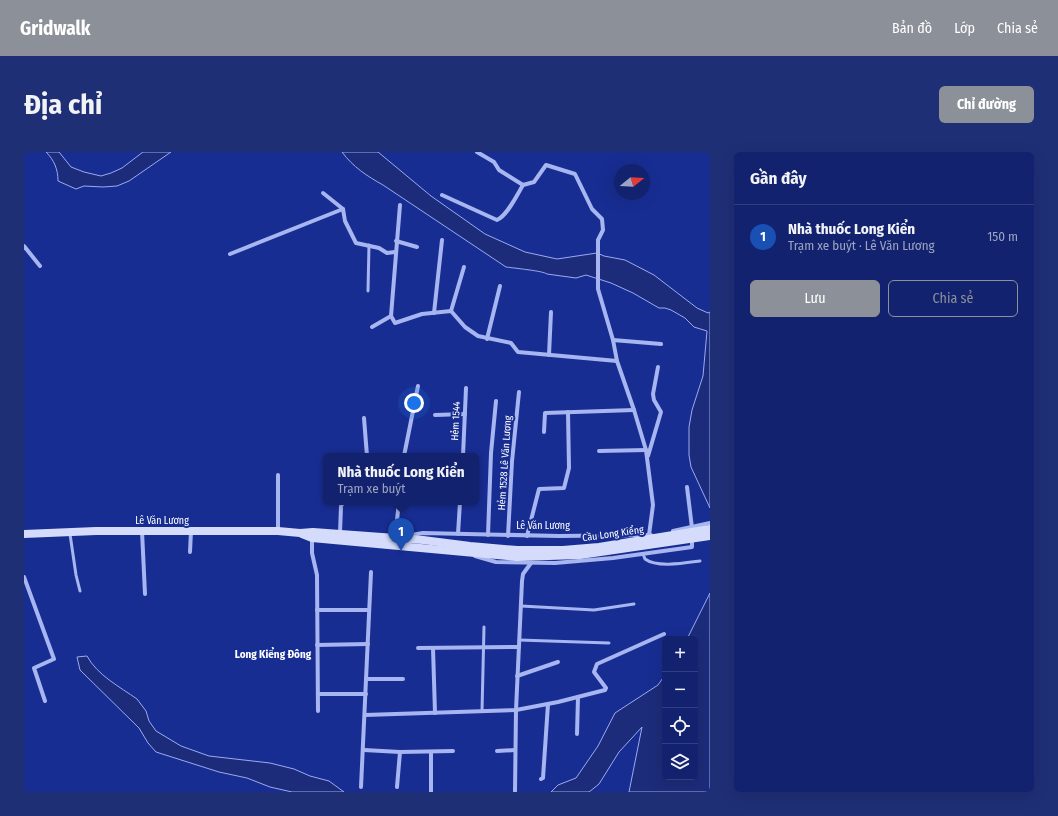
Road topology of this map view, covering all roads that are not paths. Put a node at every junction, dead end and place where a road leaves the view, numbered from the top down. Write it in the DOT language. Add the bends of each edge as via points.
graph roads {
  1 [pos="477,152"];
  2 [pos="523,185"];
  3 [pos="323,193"];
  4 [pos="442,195"];
  5 [pos="400,205"];
  6 [pos="343,209"];
  7 [pos="442,240"];
  8 [pos="396,241"];
  9 [pos="369,245"];
  10 [pos="24,246"];
  11 [pos="417,247"];
  12 [pos="395,252"];
  13 [pos="230,254"];
  14 [pos="40,266"];
  15 [pos="464,267"];
  16 [pos="500,286"];
  17 [pos="368,291"];
  18 [pos="451,312"];
  19 [pos="551,312"];
  20 [pos="434,313"];
  21 [pos="391,316"];
  22 [pos="372,327"];
  23 [pos="487,339"];
  24 [pos="613,340"];
  25 [pos="661,344"];
  26 [pos="549,355"];
  27 [pos="617,361"];
  28 [pos="658,368"];
  29 [pos="418,386"];
  30 [pos="466,388"];
  31 [pos="520,392"];
  32 [pos="496,401"];
  33 [pos="634,410"];
  34 [pos="568,412"];
  35 [pos="465,414"];
  36 [pos="435,415"];
  37 [pos="364,418"];
  38 [pos="544,432"];
  39 [pos="646,450"];
  40 [pos="599,451"];
  41 [pos="367,453"];
  42 [pos="405,453"];
  43 [pos="463,453"];
  44 [pos="647,458"];
  45 [pos="278,474"];
  46 [pos="687,487"];
  47 [pos="342,505"];
  48 [pos="399,505"];
  49 [pos="460,505"];
  50 [pos="710,523"];
  51 [pos="692,526"];
  52 [pos="707,526"];
  53 [pos="278,531"];
  54 [pos="70,532"];
  55 [pos="142,533"];
  56 [pos="191,533"];
  57 [pos="300,533"];
  58 [pos="340,533"];
  59 [pos="24,534"];
  60 [pos="458,534"];
  61 [pos="488,535"];
  62 [pos="649,535"];
  63 [pos="508,536"];
  64 [pos="528,536"];
  65 [pos="710,536"];
  66 [pos="312,538"];
  67 [pos="395,538"];
  68 [pos="190,551"];
  69 [pos="457,551"];
  70 [pos="517,553"];
  71 [pos="643,554"];
  72 [pos="700,561"];
  73 [pos="531,563"];
  74 [pos="371,572"];
  75 [pos="24,578"];
  76 [pos="80,591"];
  77 [pos="145,594"];
  78 [pos="634,604"];
  79 [pos="521,606"];
  80 [pos="317,610"];
  81 [pos="369,610"];
  82 [pos="484,627"];
  83 [pos="664,634"];
  84 [pos="519,640"];
  85 [pos="609,643"];
  86 [pos="368,644"];
  87 [pos="317,645"];
  88 [pos="519,647"];
  89 [pos="418,648"];
  90 [pos="433,648"];
  91 [pos="483,648"];
  92 [pos="558,662"];
  93 [pos="517,676"];
  94 [pos="366,678"];
  95 [pos="403,679"];
  96 [pos="318,694"];
  97 [pos="366,694"];
  98 [pos="578,697"];
  99 [pos="45,701"];
  100 [pos="548,704"];
  101 [pos="516,710"];
  102 [pos="318,711"];
  103 [pos="482,711"];
  104 [pos="435,713"];
  105 [pos="365,715"];
  106 [pos="576,734"];
  107 [pos="364,750"];
  108 [pos="515,750"];
  109 [pos="453,751"];
  110 [pos="497,751"];
  111 [pos="400,752"];
  112 [pos="431,752"];
  113 [pos="540,779"];
  114 [pos="361,787"];
  115 [pos="397,787"];
  116 [pos="514,791"];
  117 [pos="432,792"];
  1 -- 2 [label="street"];
  2 -- 4 [label="street" via="505,214 497,220"];
  2 -- 24 [label="street" via="534,182 546,165 575,174 592,209 602,219 603,230 598,240 598,289"];
  3 -- 6 [label="street"];
  5 -- 8 [label="street"];
  6 -- 9 [label="street" via="345,221 356,243"];
  6 -- 13 [label="street"];
  7 -- 20 [label="street"];
  8 -- 11 [label="street"];
  8 -- 12 [label="street"];
  9 -- 12 [label="street" via="387,253"];
  9 -- 17 [label="lane"];
  10 -- 14 [label="street"];
  12 -- 21 [label="street"];
  15 -- 18 [label="street"];
  16 -- 23 [label="street"];
  18 -- 20 [label="street"];
  18 -- 23 [label="street" via="465,327"];
  19 -- 26 [label="street"];
  20 -- 21 [label="street" via="394,323"];
  21 -- 22 [label="street"];
  23 -- 26 [label="street" via="511,343 518,352"];
  24 -- 25 [label="street"];
  24 -- 27 [label="street"];
  26 -- 27 [label="street"];
  27 -- 33 [label="street"];
  28 -- 44 [label="street" via="653,394 661,412"];
  29 -- 42 [label="street"];
  30 -- 35 [label="street, Hẻm 1544"];
  31 -- 63 [label="street, Hẻm 1528 Lê Văn Lương" via="512,461"];
  32 -- 61 [label="street"];
  33 -- 34 [label="street"];
  33 -- 39 [label="street"];
  34 -- 38 [label="street" via="546,413"];
  34 -- 64 [label="street" via="569,468 564,488 539,489"];
  35 -- 36 [label="street"];
  35 -- 43 [label="street, Hẻm 1544"];
  37 -- 41 [label="street"];
  39 -- 40 [label="street"];
  39 -- 44 [label="street"];
  44 -- 62 [label="street" via="653,505"];
  45 -- 53 [label="street"];
  46 -- 51 [label="street"];
  47 -- 58 [label="street"];
  48 -- 67 [label="street"];
  49 -- 60 [label="street"];
  50 -- 52 [label="street, Lê Văn Lương"];
  51 -- 52 [label="street, Lê Văn Lương"];
  51 -- 62 [label="street, Lê Văn Lương"];
  51 -- 71 [label="street, Lê Văn Lương" via="692,547"];
  52 -- 70 [label="main road, Cầu Long Kiểng, bridge" via="599,547"];
  53 -- 56 [label="main road, Lê Văn Lương"];
  53 -- 57 [label="main road, Lê Văn Lương"];
  54 -- 55 [label="main road, Lê Văn Lương"];
  54 -- 59 [label="main road, Lê Văn Lương"];
  54 -- 76 [label="lane"];
  55 -- 56 [label="main road, Lê Văn Lương"];
  55 -- 77 [label="street"];
  56 -- 68 [label="street"];
  57 -- 58 [label="main road, Lê Văn Lương"];
  57 -- 66 [label="main road, Lê Văn Lương"];
  58 -- 67 [label="main road, Lê Văn Lương"];
  60 -- 61 [label="street, Lê Văn Lương"];
  60 -- 67 [label="street, Lê Văn Lương" via="423,533"];
  61 -- 63 [label="street, Lê Văn Lương"];
  62 -- 64 [label="street, Lê Văn Lương"];
  63 -- 64 [label="street, Lê Văn Lương"];
  65 -- 70 [label="main road, Cầu Long Kiểng, bridge" via="580,555"];
  66 -- 69 [label="main road, Lê Văn Lương"];
  66 -- 80 [label="street" via="312,553 317,575"];
  67 -- 70 [label="main road, Lê Văn Lương"];
  69 -- 70 [label="main road, Lê Văn Lương"];
  69 -- 73 [label="street, Lê Văn Lương" via="496,562"];
  71 -- 72 [label="lane" via="649,562 667,564"];
  71 -- 73 [label="street, Lê Văn Lương" via="587,561"];
  73 -- 79 [label="street" via="523,574"];
  74 -- 81 [label="street"];
  75 -- 99 [label="street" via="54,659 34,668"];
  78 -- 79 [label="lane" via="594,610"];
  79 -- 84 [label="street"];
  80 -- 81 [label="street"];
  80 -- 87 [label="street"];
  81 -- 86 [label="street"];
  82 -- 91 [label="lane"];
  83 -- 98 [label="street" via="597,664 594,672 605,690"];
  84 -- 85 [label="lane"];
  84 -- 88 [label="street"];
  86 -- 87 [label="street"];
  86 -- 94 [label="street"];
  87 -- 96 [label="street"];
  88 -- 91 [label="street"];
  88 -- 93 [label="street"];
  89 -- 90 [label="street"];
  90 -- 91 [label="street"];
  90 -- 104 [label="street"];
  91 -- 103 [label="lane"];
  92 -- 93 [label="street"];
  93 -- 101 [label="street"];
  94 -- 95 [label="street"];
  94 -- 97 [label="street"];
  96 -- 97 [label="street"];
  96 -- 102 [label="street"];
  97 -- 105 [label="street"];
  98 -- 100 [label="street"];
  98 -- 106 [label="street"];
  100 -- 101 [label="street"];
  100 -- 113 [label="street" via="543,778"];
  101 -- 103 [label="street"];
  101 -- 108 [label="street"];
  103 -- 104 [label="street"];
  104 -- 105 [label="street"];
  105 -- 107 [label="street"];
  107 -- 111 [label="street"];
  107 -- 114 [label="street"];
  108 -- 110 [label="street"];
  108 -- 116 [label="street"];
  109 -- 112 [label="street"];
  111 -- 112 [label="street"];
  111 -- 115 [label="street"];
  112 -- 117 [label="street"];
}
